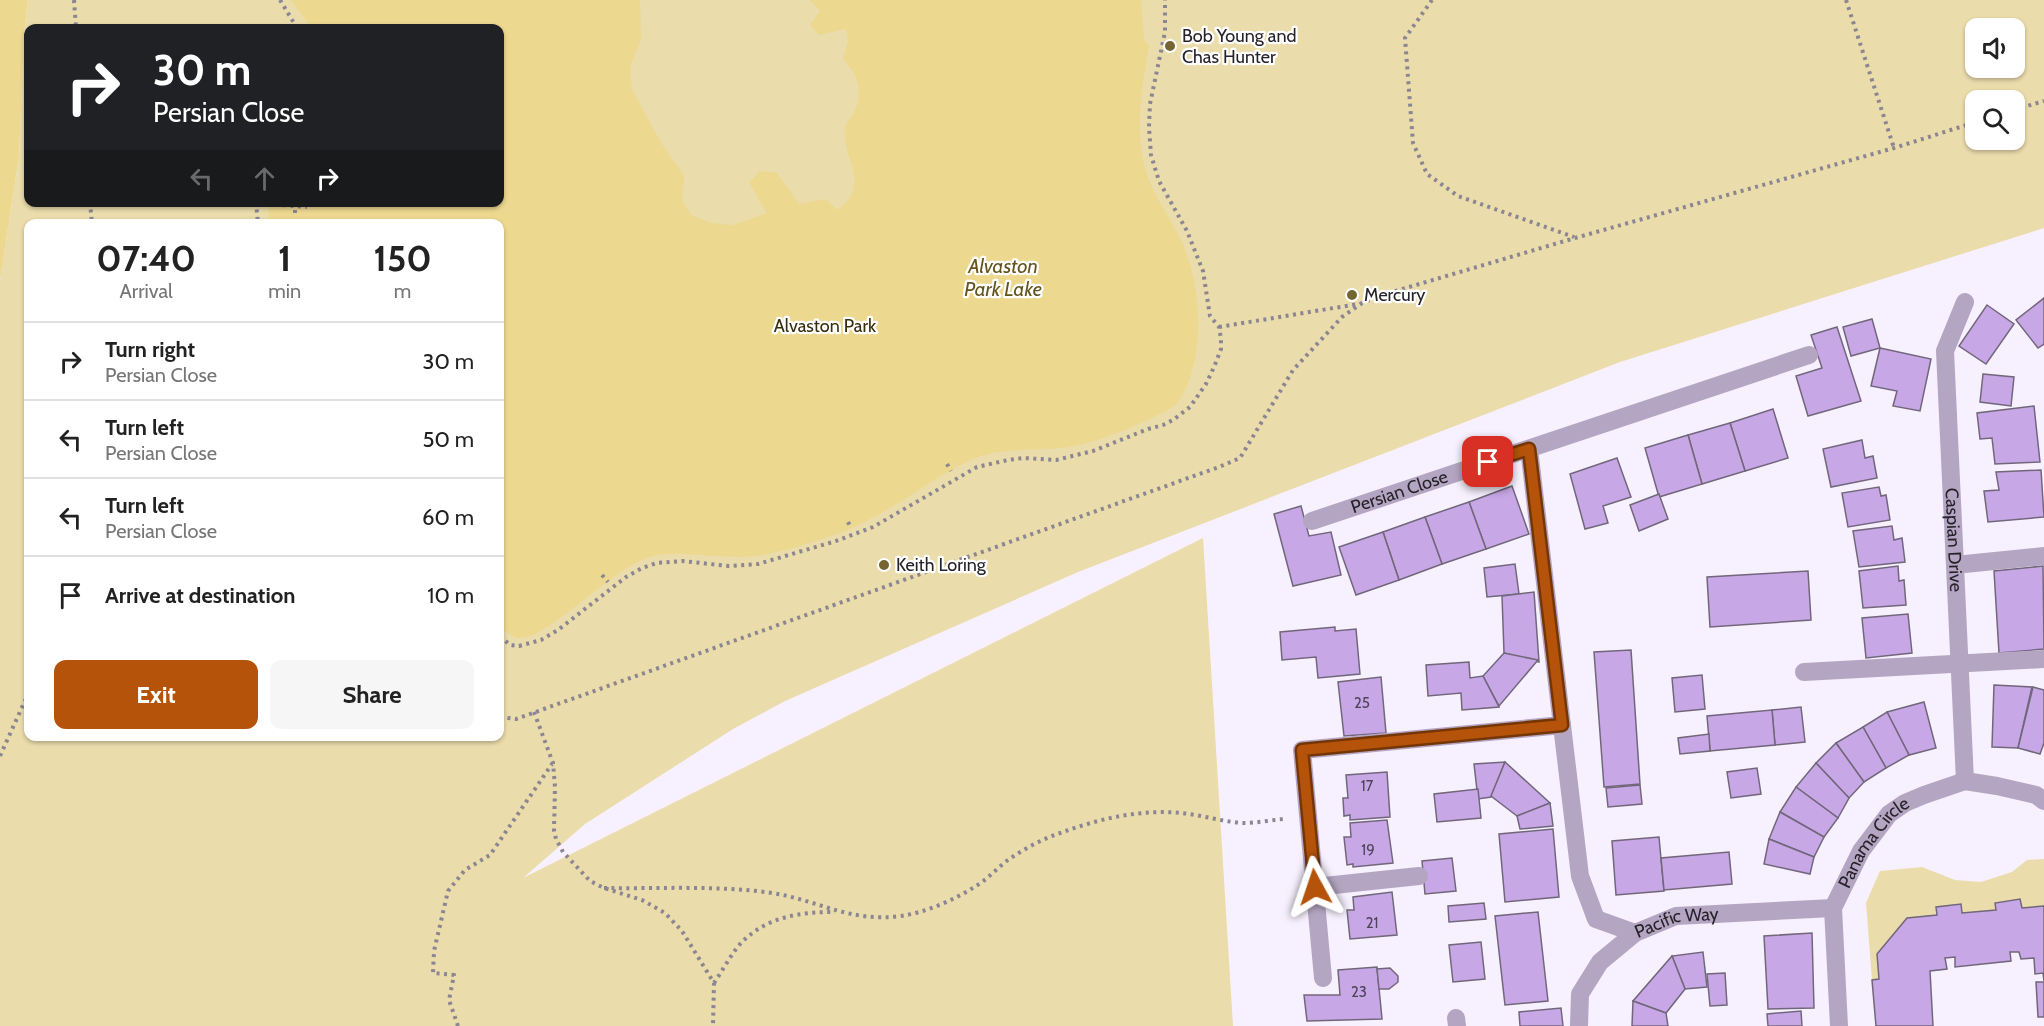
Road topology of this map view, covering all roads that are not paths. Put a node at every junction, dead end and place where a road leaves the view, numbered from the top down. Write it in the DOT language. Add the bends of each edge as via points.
graph roads {
  1 [pos="1965,302"];
  2 [pos="1809,355"];
  3 [pos="1529,449"];
  4 [pos="1312,521"];
  5 [pos="2044,556"];
  6 [pos="1955,565"];
  7 [pos="2044,659"];
  8 [pos="1960,664"];
  9 [pos="1804,672"];
  10 [pos="1562,725"];
  11 [pos="1965,781"];
  12 [pos="2044,801"];
  13 [pos="1419,876"];
  14 [pos="1315,887"];
  15 [pos="1833,908"];
  16 [pos="1635,933"];
  17 [pos="1323,978"];
  18 [pos="1579,1026"];
  19 [pos="1839,1026"];
  1 -- 6 [label="street, Caspian Drive" via="1945,351"];
  2 -- 3 [label="street, Persian Close"];
  3 -- 4 [label="street, Persian Close"];
  3 -- 10 [label="street"];
  5 -- 6 [label="street"];
  6 -- 8 [label="street, Caspian Drive"];
  7 -- 8 [label="street"];
  8 -- 9 [label="street"];
  8 -- 11 [label="street, Caspian Drive"];
  10 -- 14 [label="street" via="1302,750"];
  10 -- 16 [label="street" via="1580,876 1596,919"];
  11 -- 12 [label="street, Panama Circle" via="2036,795"];
  11 -- 15 [label="street, Panama Circle" via="1923,795 1889,814 1862,851"];
  13 -- 14 [label="street"];
  14 -- 17 [label="street"];
  15 -- 16 [label="street, Pacific Way" via="1676,916"];
  15 -- 19 [label="street, Panama Circle"];
  16 -- 18 [label="street, Pacific Way" via="1600,962 1580,994"];
}
